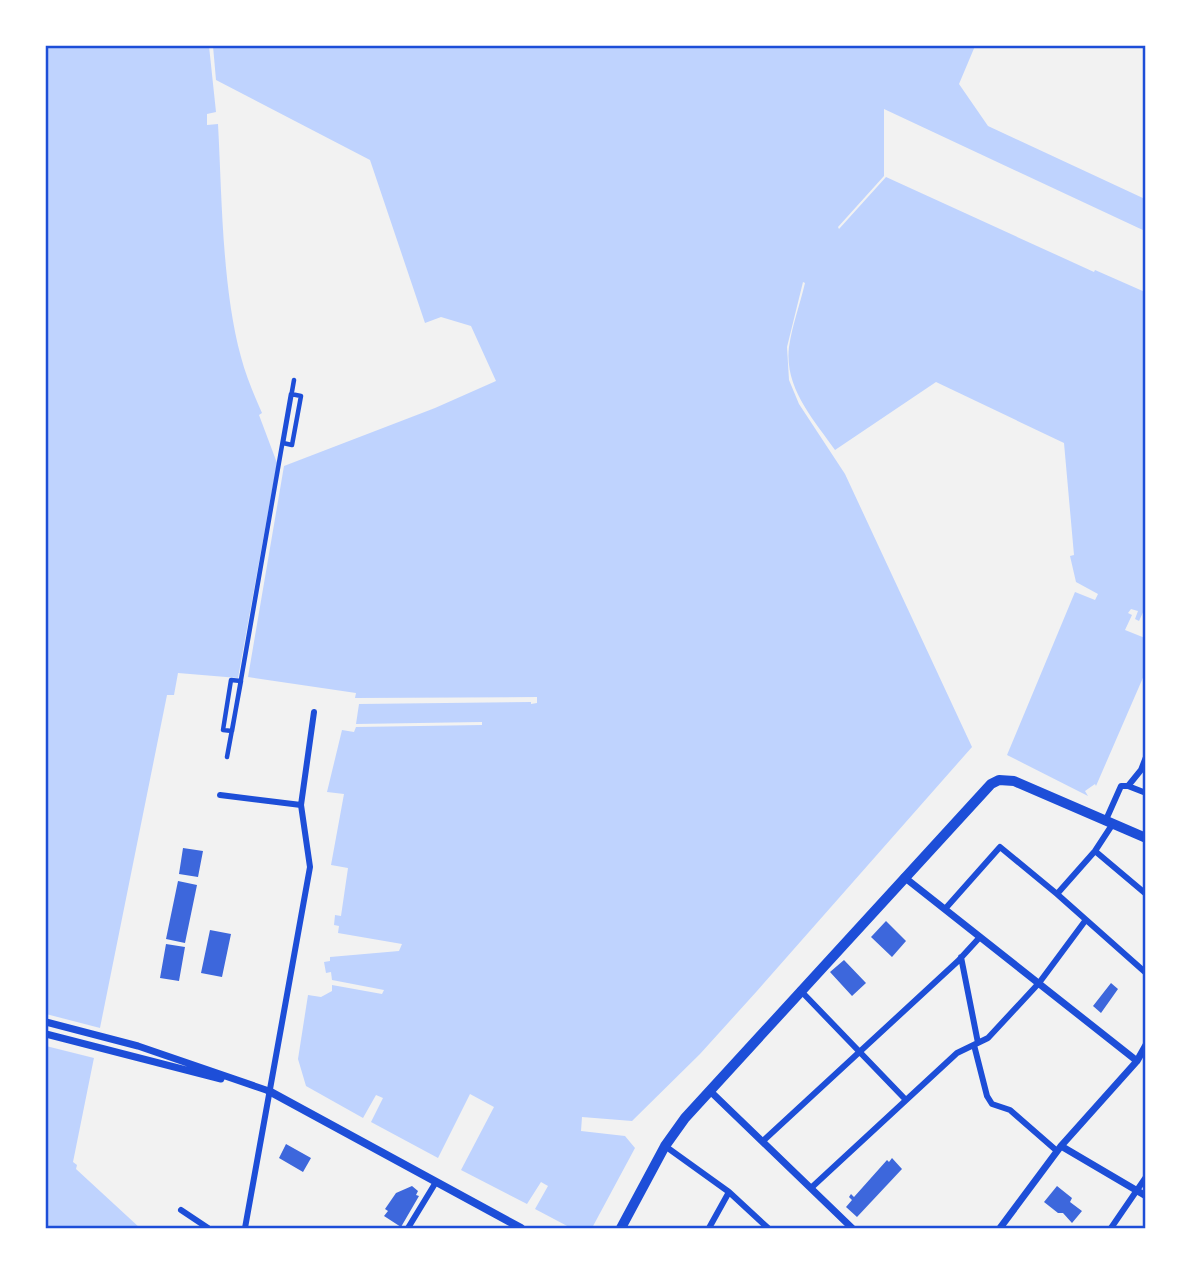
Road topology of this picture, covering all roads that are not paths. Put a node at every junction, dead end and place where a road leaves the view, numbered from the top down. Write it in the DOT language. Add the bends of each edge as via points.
graph roads {
  1 [pos="295,380"];
  2 [pos="314,712"];
  3 [pos="226,757"];
  4 [pos="1146,757"];
  5 [pos="1128,786"];
  6 [pos="1146,793"];
  7 [pos="220,795"];
  8 [pos="301,805"];
  9 [pos="1108,823"];
  10 [pos="1146,838"];
  11 [pos="1095,851"];
  12 [pos="904,877"];
  13 [pos="1057,894"];
  14 [pos="1146,894"];
  15 [pos="944,909"];
  16 [pos="1085,921"];
  17 [pos="980,937"];
  18 [pos="961,957"];
  19 [pos="1146,974"];
  20 [pos="1039,983"];
  21 [pos="800,990"];
  22 [pos="46,1022"];
  23 [pos="46,1034"];
  24 [pos="976,1044"];
  25 [pos="1146,1045"];
  26 [pos="860,1050"];
  27 [pos="1141,1060"];
  28 [pos="270,1091"];
  29 [pos="710,1091"];
  30 [pos="905,1099"];
  31 [pos="763,1142"];
  32 [pos="665,1146"];
  33 [pos="1059,1149"];
  34 [pos="1146,1177"];
  35 [pos="436,1182"];
  36 [pos="811,1188"];
  37 [pos="1135,1191"];
  38 [pos="729,1192"];
  39 [pos="1146,1196"];
  40 [pos="181,1210"];
  41 [pos="208,1228"];
  42 [pos="245,1228"];
  43 [pos="408,1228"];
  44 [pos="521,1228"];
  45 [pos="621,1228"];
  46 [pos="709,1228"];
  47 [pos="767,1228"];
  48 [pos="852,1228"];
  49 [pos="1000,1228"];
  50 [pos="1111,1228"];
  1 -- 3 [label="street" via="292,392 290,405 283,443 292,444 301,396 291,394 232,731 223,730 231,680 241,681"];
  2 -- 8 [label="street"];
  4 -- 5 [label="street"];
  5 -- 6 [label="street"];
  5 -- 9 [label="street" via="1121,786"];
  7 -- 8 [label="street"];
  8 -- 28 [label="street" via="310,867"];
  9 -- 10 [label="main road"];
  9 -- 11 [label="street"];
  9 -- 12 [label="main road" via="1014,782 999,780"];
  11 -- 13 [label="street"];
  11 -- 14 [label="street"];
  12 -- 15 [label="street"];
  12 -- 21 [label="main road"];
  13 -- 15 [label="street" via="1000,847"];
  13 -- 16 [label="street"];
  15 -- 17 [label="street"];
  16 -- 19 [label="street"];
  16 -- 20 [label="street"];
  17 -- 18 [label="street"];
  17 -- 20 [label="street"];
  18 -- 24 [label="street"];
  18 -- 26 [label="street"];
  20 -- 24 [label="street" via="988,1038"];
  20 -- 27 [label="street"];
  21 -- 26 [label="street"];
  21 -- 29 [label="main road"];
  22 -- 28 [label="street" via="138,1046"];
  23 -- 28 [label="street"];
  24 -- 30 [label="street" via="957,1053"];
  24 -- 33 [label="street" via="992,1104 1010,1110"];
  25 -- 27 [label="street"];
  26 -- 30 [label="street"];
  26 -- 31 [label="street"];
  27 -- 33 [label="street"];
  28 -- 35 [label="main road"];
  28 -- 42 [label="street"];
  29 -- 31 [label="street"];
  29 -- 32 [label="main road"];
  30 -- 36 [label="street"];
  31 -- 36 [label="street"];
  32 -- 38 [label="street"];
  32 -- 45 [label="main road"];
  33 -- 37 [label="street"];
  33 -- 49 [label="street"];
  34 -- 37 [label="street"];
  35 -- 43 [label="street"];
  35 -- 44 [label="main road"];
  36 -- 48 [label="street"];
  37 -- 39 [label="street"];
  37 -- 50 [label="street"];
  38 -- 46 [label="street"];
  38 -- 47 [label="street"];
  40 -- 41 [label="street"];
}
